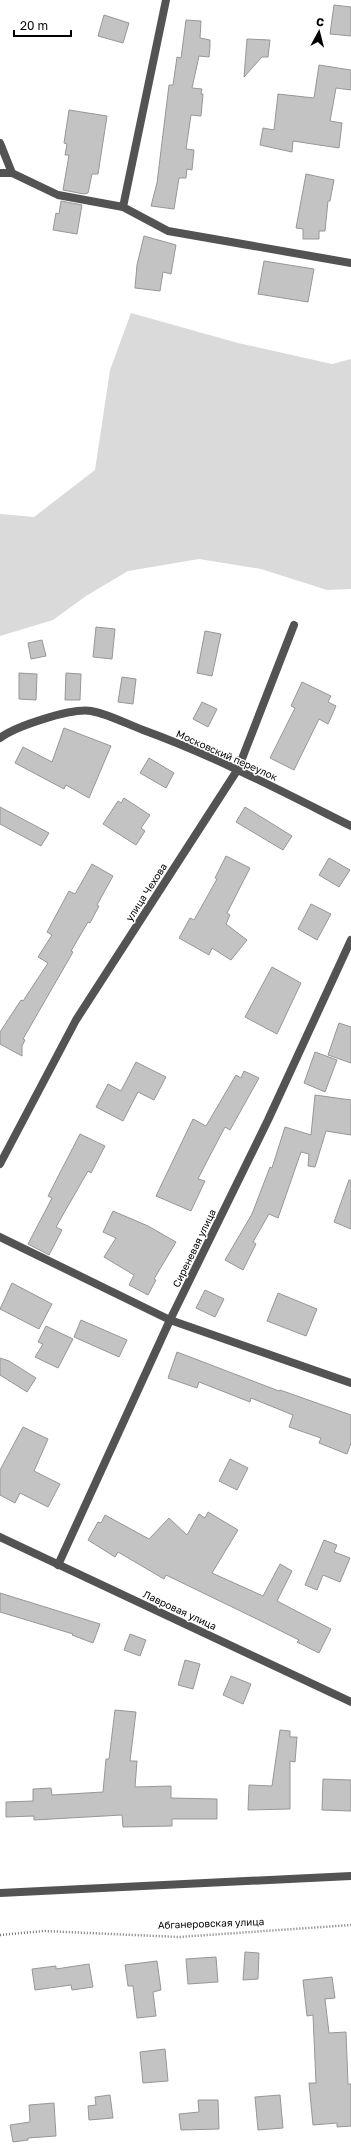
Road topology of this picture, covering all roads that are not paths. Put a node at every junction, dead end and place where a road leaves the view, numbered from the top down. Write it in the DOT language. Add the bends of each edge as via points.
graph roads {
  1 [pos="166,0"];
  2 [pos="0,143"];
  3 [pos="0,173"];
  4 [pos="12,173"];
  5 [pos="123,207"];
  6 [pos="351,263"];
  7 [pos="294,625"];
  8 [pos="0,738"];
  9 [pos="238,769"];
  10 [pos="351,826"];
  11 [pos="351,940"];
  12 [pos="0,1164"];
  13 [pos="0,1237"];
  14 [pos="170,1320"];
  15 [pos="351,1383"];
  16 [pos="0,1537"];
  17 [pos="58,1565"];
  18 [pos="351,1702"];
  19 [pos="351,1876"];
  20 [pos="0,1893"];
  1 -- 5 [label="street"];
  2 -- 4 [label="street"];
  3 -- 4 [label="street"];
  4 -- 5 [label="street" via="58,195"];
  5 -- 6 [label="street" via="168,231"];
  7 -- 9 [label="street, улица Чехова"];
  8 -- 9 [label="street, Московский переулок" via="8,732 60,714 91,711 165,738"];
  9 -- 10 [label="street, Московский переулок"];
  9 -- 12 [label="street, улица Чехова" via="76,1020"];
  11 -- 14 [label="street, Сиреневая улица" via="268,1120"];
  13 -- 14 [label="street"];
  14 -- 15 [label="street"];
  14 -- 17 [label="street, Сиреневая улица"];
  16 -- 17 [label="street, Лавровая улица"];
  17 -- 18 [label="street, Лавровая улица"];
  19 -- 20 [label="street"];
}
